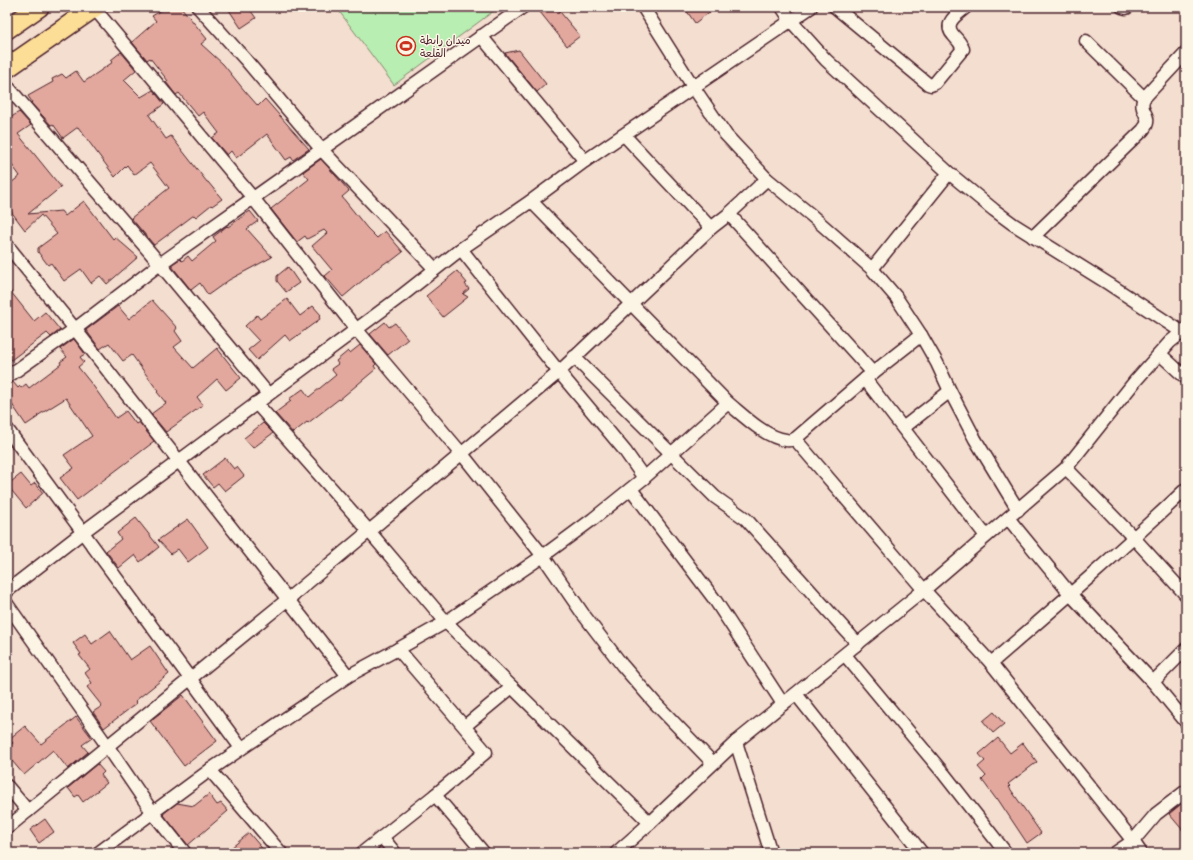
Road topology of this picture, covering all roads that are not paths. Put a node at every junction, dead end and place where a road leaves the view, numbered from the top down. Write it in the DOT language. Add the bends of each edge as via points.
graph roads {
  1 [pos="39,7"];
  2 [pos="95,7"];
  3 [pos="198,7"];
  4 [pos="523,7"];
  5 [pos="643,7"];
  6 [pos="782,7"];
  7 [pos="811,7"];
  8 [pos="835,7"];
  9 [pos="966,7"];
  10 [pos="1122,7"];
  11 [pos="1128,7"];
  12 [pos="791,20"];
  13 [pos="7,29"];
  14 [pos="481,36"];
  15 [pos="1086,41"];
  16 [pos="1186,54"];
  17 [pos="7,68"];
  18 [pos="7,86"];
  19 [pos="694,88"];
  20 [pos="1144,98"];
  21 [pos="624,135"];
  22 [pos="322,149"];
  23 [pos="585,161"];
  24 [pos="949,173"];
  25 [pos="767,179"];
  26 [pos="253,198"];
  27 [pos="531,201"];
  28 [pos="729,214"];
  29 [pos="711,228"];
  30 [pos="1033,237"];
  31 [pos="7,245"];
  32 [pos="461,249"];
  33 [pos="160,264"];
  34 [pos="435,269"];
  35 [pos="872,269"];
  36 [pos="630,304"];
  37 [pos="75,329"];
  38 [pos="356,329"];
  39 [pos="1184,330"];
  40 [pos="921,335"];
  41 [pos="1160,354"];
  42 [pos="574,357"];
  43 [pos="559,372"];
  44 [pos="869,376"];
  45 [pos="7,377"];
  46 [pos="1186,378"];
  47 [pos="950,391"];
  48 [pos="268,394"];
  49 [pos="256,403"];
  50 [pos="728,403"];
  51 [pos="7,428"];
  52 [pos="902,428"];
  53 [pos="795,439"];
  54 [pos="462,454"];
  55 [pos="673,454"];
  56 [pos="180,462"];
  57 [pos="1066,468"];
  58 [pos="644,478"];
  59 [pos="1186,489"];
  60 [pos="631,490"];
  61 [pos="1018,510"];
  62 [pos="1008,518"];
  63 [pos="369,531"];
  64 [pos="83,532"];
  65 [pos="986,536"];
  66 [pos="1134,538"];
  67 [pos="543,556"];
  68 [pos="924,590"];
  69 [pos="7,591"];
  70 [pos="1071,595"];
  71 [pos="1186,595"];
  72 [pos="288,599"];
  73 [pos="7,604"];
  74 [pos="446,622"];
  75 [pos="858,644"];
  76 [pos="398,649"];
  77 [pos="1186,649"];
  78 [pos="845,655"];
  79 [pos="991,663"];
  80 [pos="348,676"];
  81 [pos="190,679"];
  82 [pos="1153,682"];
  83 [pos="512,687"];
  84 [pos="796,694"];
  85 [pos="783,704"];
  86 [pos="1186,722"];
  87 [pos="465,726"];
  88 [pos="736,742"];
  89 [pos="108,747"];
  90 [pos="241,748"];
  91 [pos="713,763"];
  92 [pos="210,770"];
  93 [pos="7,786"];
  94 [pos="1186,792"];
  95 [pos="435,795"];
  96 [pos="28,811"];
  97 [pos="153,813"];
  98 [pos="650,823"];
  99 [pos="7,828"];
  100 [pos="382,837"];
  101 [pos="1133,841"];
  102 [pos="98,853"];
  103 [pos="185,853"];
  104 [pos="281,853"];
  105 [pos="362,853"];
  106 [pos="395,853"];
  107 [pos="484,853"];
  108 [pos="616,853"];
  109 [pos="772,853"];
  110 [pos="922,853"];
  111 [pos="1006,853"];
  112 [pos="1115,853"];
  113 [pos="1141,853"];
  1 -- 13 [label="main road"];
  2 -- 17 [label="main road"];
  2 -- 26 [label="street"];
  3 -- 22 [label="street"];
  4 -- 14 [label="street"];
  5 -- 19 [label="street"];
  6 -- 12 [label="street"];
  7 -- 12 [label="street"];
  8 -- 9 [label="street" via="931,85 963,49 949,27 950,20"];
  10 -- 11 [label="street"];
  12 -- 19 [label="street"];
  12 -- 24 [label="street" via="826,60"];
  14 -- 22 [label="street"];
  14 -- 23 [label="street"];
  15 -- 20 [label="street"];
  16 -- 20 [label="street"];
  18 -- 33 [label="street"];
  19 -- 21 [label="street"];
  19 -- 25 [label="street" via="726,135"];
  20 -- 30 [label="street" via="1142,105 1148,120 1146,126"];
  21 -- 23 [label="street"];
  21 -- 29 [label="street"];
  22 -- 26 [label="street"];
  22 -- 34 [label="street"];
  23 -- 27 [label="street"];
  24 -- 30 [label="street" via="994,210"];
  24 -- 35 [label="street"];
  25 -- 28 [label="street"];
  25 -- 35 [label="street"];
  26 -- 33 [label="street"];
  26 -- 38 [label="street"];
  27 -- 32 [label="street"];
  27 -- 36 [label="street"];
  28 -- 29 [label="street"];
  28 -- 44 [label="street"];
  29 -- 36 [label="street"];
  30 -- 39 [label="street"];
  31 -- 37 [label="street"];
  32 -- 34 [label="street"];
  32 -- 43 [label="street"];
  33 -- 37 [label="street"];
  33 -- 48 [label="street"];
  34 -- 38 [label="street"];
  35 -- 40 [label="street" via="896,297"];
  36 -- 42 [label="street"];
  36 -- 50 [label="street"];
  37 -- 45 [label="street"];
  37 -- 56 [label="street"];
  38 -- 48 [label="street"];
  38 -- 54 [label="street"];
  39 -- 41 [label="street"];
  40 -- 44 [label="street"];
  40 -- 47 [label="street"];
  41 -- 46 [label="street"];
  41 -- 57 [label="street"];
  42 -- 43 [label="street"];
  42 -- 55 [label="street"];
  43 -- 54 [label="street"];
  43 -- 58 [label="street" via="625,451"];
  44 -- 52 [label="street"];
  44 -- 53 [label="street"];
  47 -- 52 [label="street"];
  47 -- 61 [label="street" via="975,439"];
  48 -- 49 [label="street"];
  49 -- 56 [label="street"];
  49 -- 63 [label="street"];
  50 -- 53 [label="street" via="775,437"];
  50 -- 55 [label="street"];
  51 -- 64 [label="street"];
  52 -- 65 [label="street"];
  53 -- 68 [label="street"];
  54 -- 63 [label="street"];
  54 -- 67 [label="street"];
  55 -- 58 [label="street"];
  55 -- 75 [label="street" via="715,497 746,519"];
  56 -- 64 [label="street"];
  56 -- 72 [label="street"];
  57 -- 61 [label="street"];
  57 -- 66 [label="street"];
  58 -- 60 [label="street"];
  59 -- 66 [label="street"];
  60 -- 67 [label="street"];
  60 -- 85 [label="street" via="715,600"];
  61 -- 62 [label="street"];
  62 -- 65 [label="street"];
  62 -- 70 [label="street"];
  63 -- 72 [label="street"];
  63 -- 74 [label="street"];
  64 -- 69 [label="street"];
  64 -- 81 [label="street"];
  65 -- 68 [label="street"];
  66 -- 70 [label="street"];
  66 -- 71 [label="street"];
  67 -- 74 [label="street"];
  67 -- 91 [label="street" via="622,665"];
  68 -- 75 [label="street"];
  68 -- 79 [label="street"];
  70 -- 79 [label="street"];
  70 -- 82 [label="street"];
  72 -- 80 [label="street"];
  72 -- 81 [label="street"];
  73 -- 89 [label="street"];
  74 -- 76 [label="street"];
  74 -- 83 [label="street"];
  75 -- 78 [label="street"];
  76 -- 80 [label="street"];
  76 -- 87 [label="street"];
  77 -- 82 [label="street"];
  78 -- 84 [label="street"];
  78 -- 111 [label="street"];
  79 -- 101 [label="street"];
  80 -- 90 [label="street"];
  81 -- 89 [label="street"];
  81 -- 90 [label="street"];
  82 -- 86 [label="street"];
  83 -- 87 [label="street"];
  83 -- 98 [label="street"];
  84 -- 85 [label="street"];
  84 -- 110 [label="street"];
  85 -- 88 [label="street"];
  87 -- 95 [label="street" via="486,752"];
  88 -- 91 [label="street"];
  88 -- 109 [label="street"];
  89 -- 96 [label="street"];
  89 -- 97 [label="street"];
  90 -- 92 [label="street"];
  91 -- 98 [label="street"];
  92 -- 97 [label="street"];
  92 -- 104 [label="street"];
  93 -- 96 [label="street"];
  94 -- 101 [label="street" via="1156,814"];
  95 -- 100 [label="street"];
  95 -- 107 [label="street"];
  96 -- 99 [label="street"];
  97 -- 102 [label="street"];
  97 -- 103 [label="street"];
  98 -- 108 [label="street"];
  100 -- 105 [label="street"];
  100 -- 106 [label="street"];
  101 -- 112 [label="street"];
  101 -- 113 [label="street"];
}
